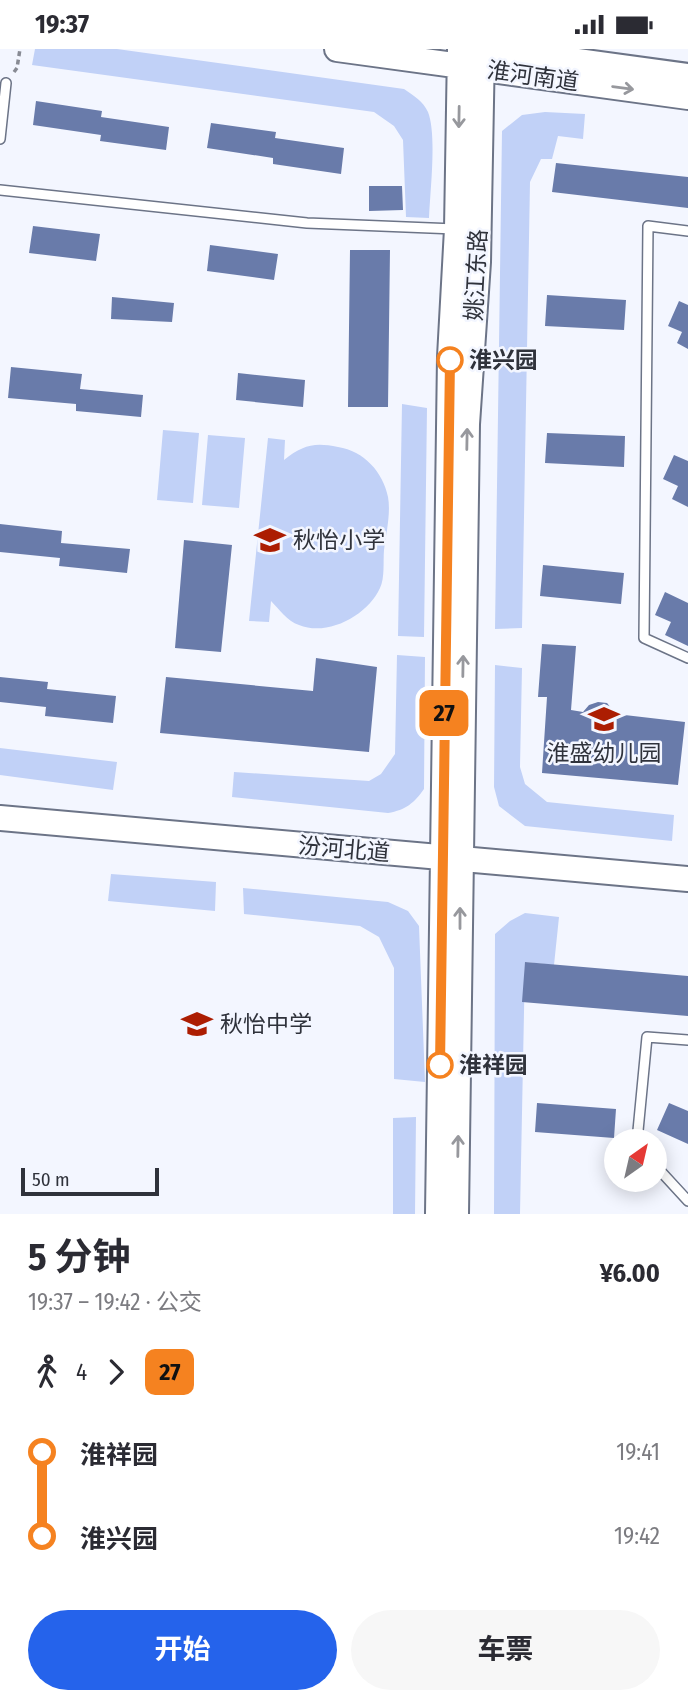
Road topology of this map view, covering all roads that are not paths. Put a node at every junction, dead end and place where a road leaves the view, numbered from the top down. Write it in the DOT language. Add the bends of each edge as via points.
graph roads {
  1 [pos="337,49"];
  2 [pos="475,56"];
  3 [pos="688,76"];
  4 [pos="6,83"];
  5 [pos="688,97"];
  6 [pos="0,139"];
  7 [pos="0,190"];
  8 [pos="457,229"];
  9 [pos="688,231"];
  10 [pos="688,658"];
  11 [pos="0,818"];
  12 [pos="452,859"];
  13 [pos="688,879"];
  14 [pos="688,1040"];
  15 [pos="639,1129"];
  16 [pos="667,1178"];
  17 [pos="688,1201"];
  18 [pos="438,1214"];
  19 [pos="456,1214"];
  1 -- 2 [label="street, 淮河南道"];
  2 -- 3 [label="street, 淮河南道"];
  2 -- 5 [label="street, 淮河南道, one-way"];
  2 -- 8 [label="street, 姚江东路, one-way"];
  12 -- 2 [label="street, 姚江东路, one-way" via="467,424 478,262"];
  4 -- 6 [label="lane"];
  7 -- 8 [label="lane" via="307,223"];
  8 -- 12 [label="street, 姚江东路" via="450,357"];
  9 -- 10 [label="lane" via="648,226 644,638"];
  11 -- 12 [label="street, 汾河北道"];
  12 -- 13 [label="street, 汾河北道"];
  12 -- 18 [label="street, 姚江东路"];
  19 -- 12 [label="street, 姚江东路, one-way"];
  14 -- 15 [label="lane" via="647,1037"];
  16 -- 17 [label="lane"];
}
